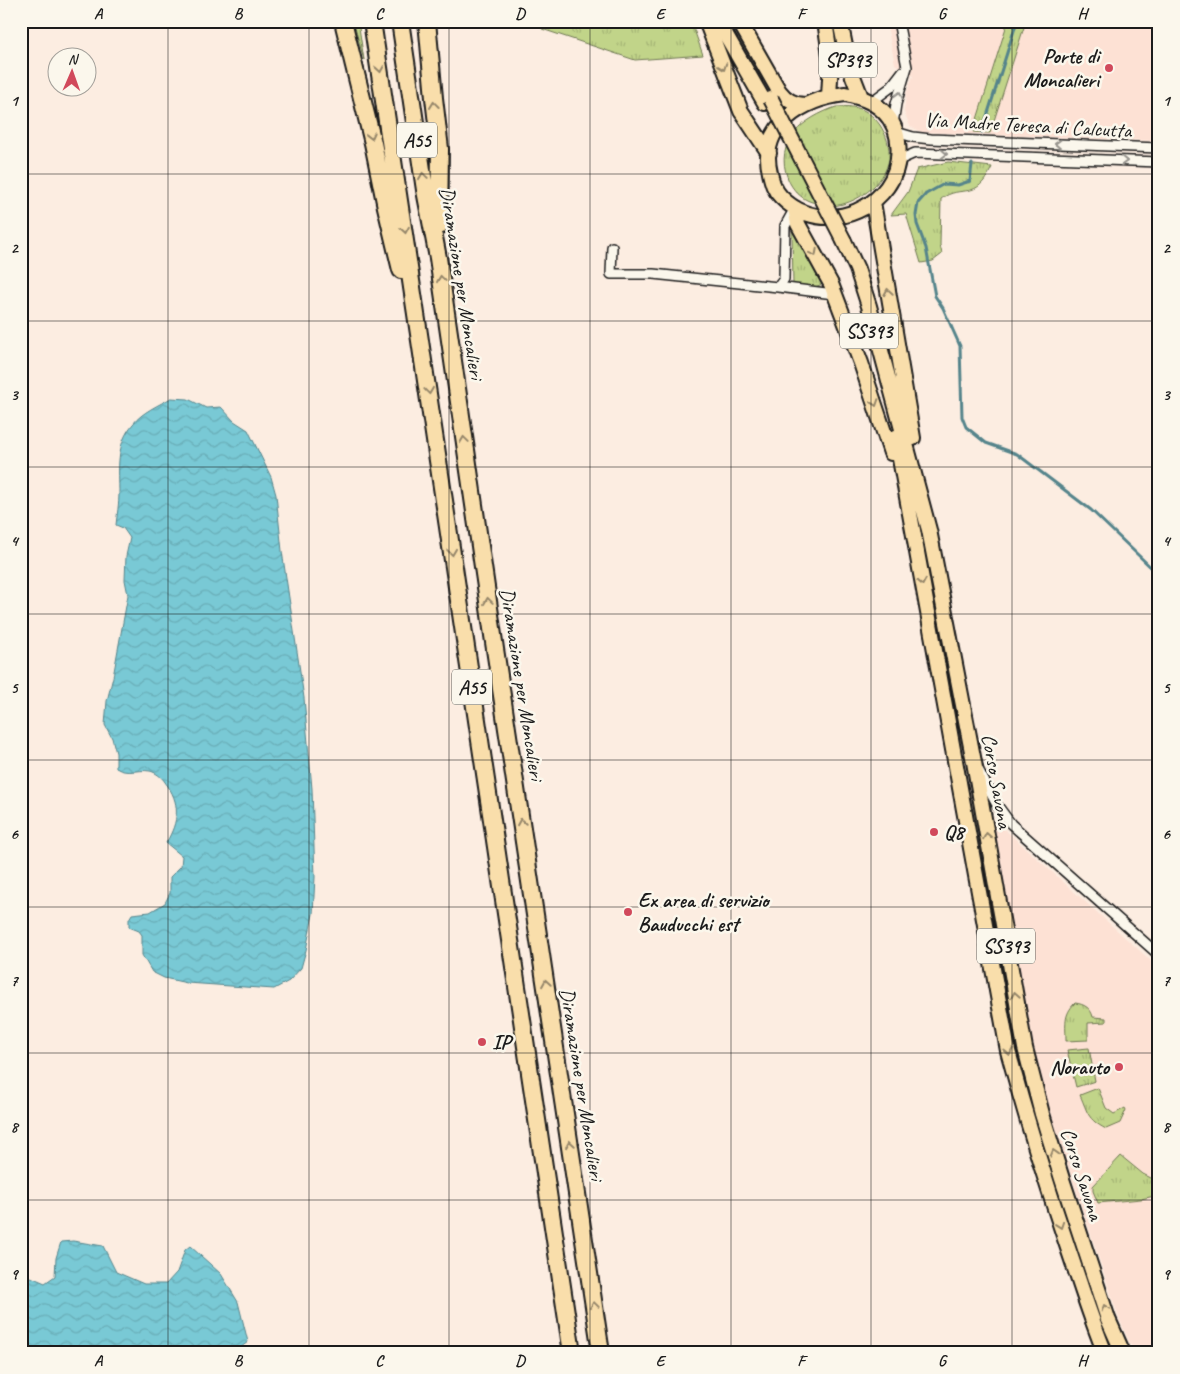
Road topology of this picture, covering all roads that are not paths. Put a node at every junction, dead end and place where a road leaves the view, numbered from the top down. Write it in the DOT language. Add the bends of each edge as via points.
graph roads {
  1 [pos="343,21"];
  2 [pos="372,21"];
  3 [pos="400,21"];
  4 [pos="427,21"];
  5 [pos="706,21"];
  6 [pos="718,21"];
  7 [pos="728,21"];
  8 [pos="739,21"];
  9 [pos="825,21"];
  10 [pos="840,21"];
  11 [pos="898,21"];
  12 [pos="907,67"];
  13 [pos="829,96"];
  14 [pos="866,99"];
  15 [pos="768,101"];
  16 [pos="804,105"];
  17 [pos="895,128"];
  18 [pos="1159,148"];
  19 [pos="769,153"];
  20 [pos="897,161"];
  21 [pos="1159,162"];
  22 [pos="873,202"];
  23 [pos="795,208"];
  24 [pos="840,240"];
  25 [pos="612,247"];
  26 [pos="438,258"];
  27 [pos="778,286"];
  28 [pos="834,294"];
  29 [pos="425,367"];
  30 [pos="929,530"];
  31 [pos="914,534"];
  32 [pos="974,762"];
  33 [pos="1159,955"];
  34 [pos="572,1353"];
  35 [pos="601,1353"];
  36 [pos="1105,1353"];
  37 [pos="1123,1353"];
  1 -- 29 [label="highway, one-way"];
  2 -- 29 [label="highway, A55, one-way"];
  26 -- 3 [label="highway, Diramazione per Moncalieri / A55, one-way"];
  26 -- 4 [label="highway, one-way" via="440,149"];
  5 -- 19 [label="main road, one-way" via="740,111"];
  6 -- 15 [label="main road, Corso Savona / SS393"];
  7 -- 15 [label="main road, Corso Savona / SS393"];
  8 -- 16 [label="main road" via="779,91 794,104"];
  9 -- 13 [label="main road, SP393" via="831,62"];
  10 -- 14 [label="main road, SP393" via="849,66"];
  11 -- 12 [label="street"];
  12 -- 14 [label="street" via="890,88"];
  17 -- 12 [label="street, one-way" via="896,104"];
  13 -- 14 [label="main road" via="845,94"];
  13 -- 16 [label="main road"];
  14 -- 17 [label="main road" via="883,111"];
  15 -- 24 [label="main road, Corso Savona / SS393, bridge"];
  16 -- 19 [label="main road" via="779,125"];
  18 -- 17 [label="street, Via Madre Teresa di Calcutta, one-way" via="931,139 913,137"];
  17 -- 20 [label="main road" via="899,147"];
  19 -- 23 [label="main road" via="772,184 779,195"];
  20 -- 21 [label="street, Via Madre Teresa di Calcutta, one-way" via="915,153"];
  20 -- 22 [label="main road" via="887,187"];
  22 -- 23 [label="main road" via="844,216 829,218 811,216"];
  30 -- 22 [label="main road, one-way"];
  23 -- 27 [label="street" via="785,226 784,279"];
  23 -- 28 [label="main road, one-way" via="798,224"];
  24 -- 30 [label="main road, Corso Savona / SS393" via="857,269 869,306"];
  24 -- 31 [label="main road, Corso Savona / SS393" via="894,424"];
  25 -- 27 [label="street" via="611,274 653,274"];
  35 -- 26 [label="highway, Diramazione per Moncalieri / A55, one-way"];
  27 -- 28 [label="street"];
  28 -- 31 [label="main road, one-way" via="885,433"];
  29 -- 34 [label="highway, A55, one-way"];
  30 -- 32 [label="main road, Corso Savona / SS393"];
  31 -- 36 [label="main road, Corso Savona / SS393, one-way" via="1008,1051 1046,1184"];
  32 -- 33 [label="street" via="1004,816"];
  37 -- 32 [label="main road, Corso Savona / SS393, one-way" via="1104,1307 1062,1179 1025,1048"];
}
